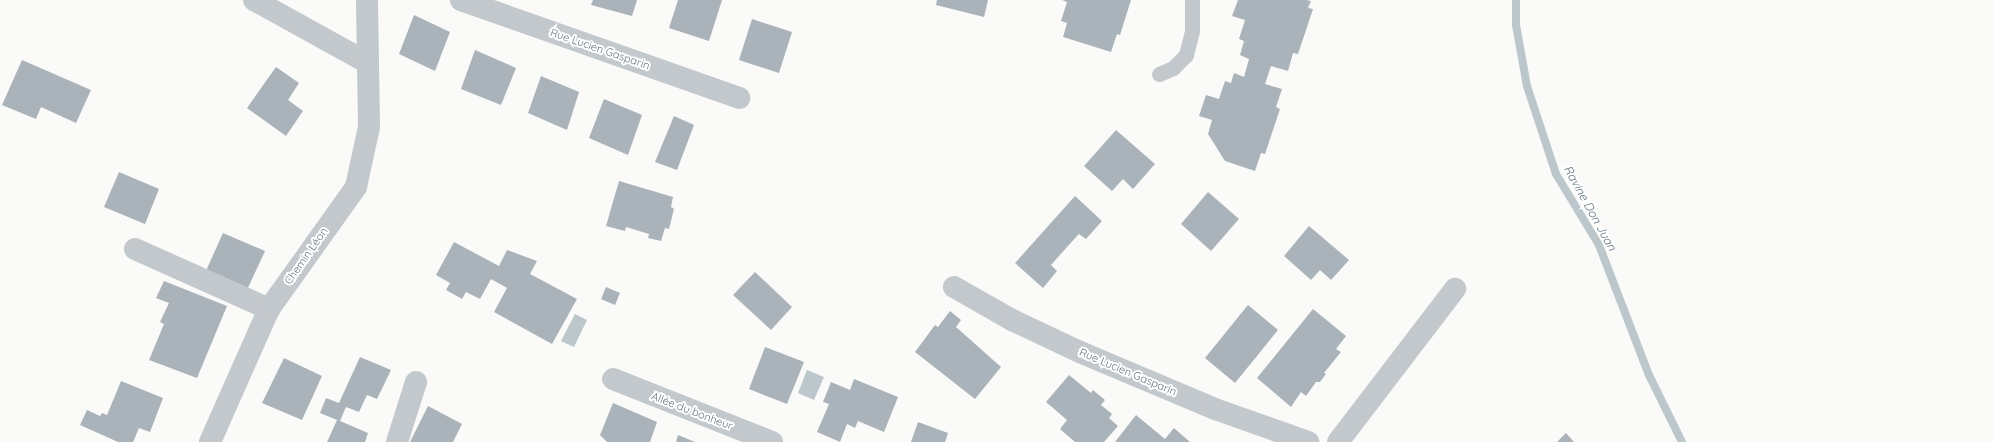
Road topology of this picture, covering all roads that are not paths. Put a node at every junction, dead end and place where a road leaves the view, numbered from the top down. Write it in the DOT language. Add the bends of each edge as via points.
graph roads {
  1 [pos="254,0"];
  2 [pos="367,0"];
  3 [pos="461,0"];
  4 [pos="1192,0"];
  5 [pos="368,63"];
  6 [pos="1159,74"];
  7 [pos="739,98"];
  8 [pos="135,249"];
  9 [pos="954,287"];
  10 [pos="1455,289"];
  11 [pos="269,309"];
  12 [pos="613,379"];
  13 [pos="416,382"];
  14 [pos="210,442"];
  15 [pos="397,442"];
  16 [pos="772,442"];
  17 [pos="1308,442"];
  18 [pos="1338,442"];
  1 -- 5 [label="street"];
  2 -- 5 [label="street, Chemin Léon"];
  3 -- 7 [label="street, Rue Lucien Gasparin"];
  4 -- 6 [label="lane" via="1192,31 1186,55 1173,68"];
  5 -- 11 [label="street, Chemin Léon" via="369,127 356,187"];
  8 -- 11 [label="street"];
  9 -- 17 [label="street, Rue Lucien Gasparin" via="1012,320 1080,352 1215,409"];
  10 -- 18 [label="street"];
  11 -- 14 [label="street, Chemin Léon"];
  12 -- 16 [label="street, Allée du bonheur"];
  13 -- 15 [label="street"];
}
